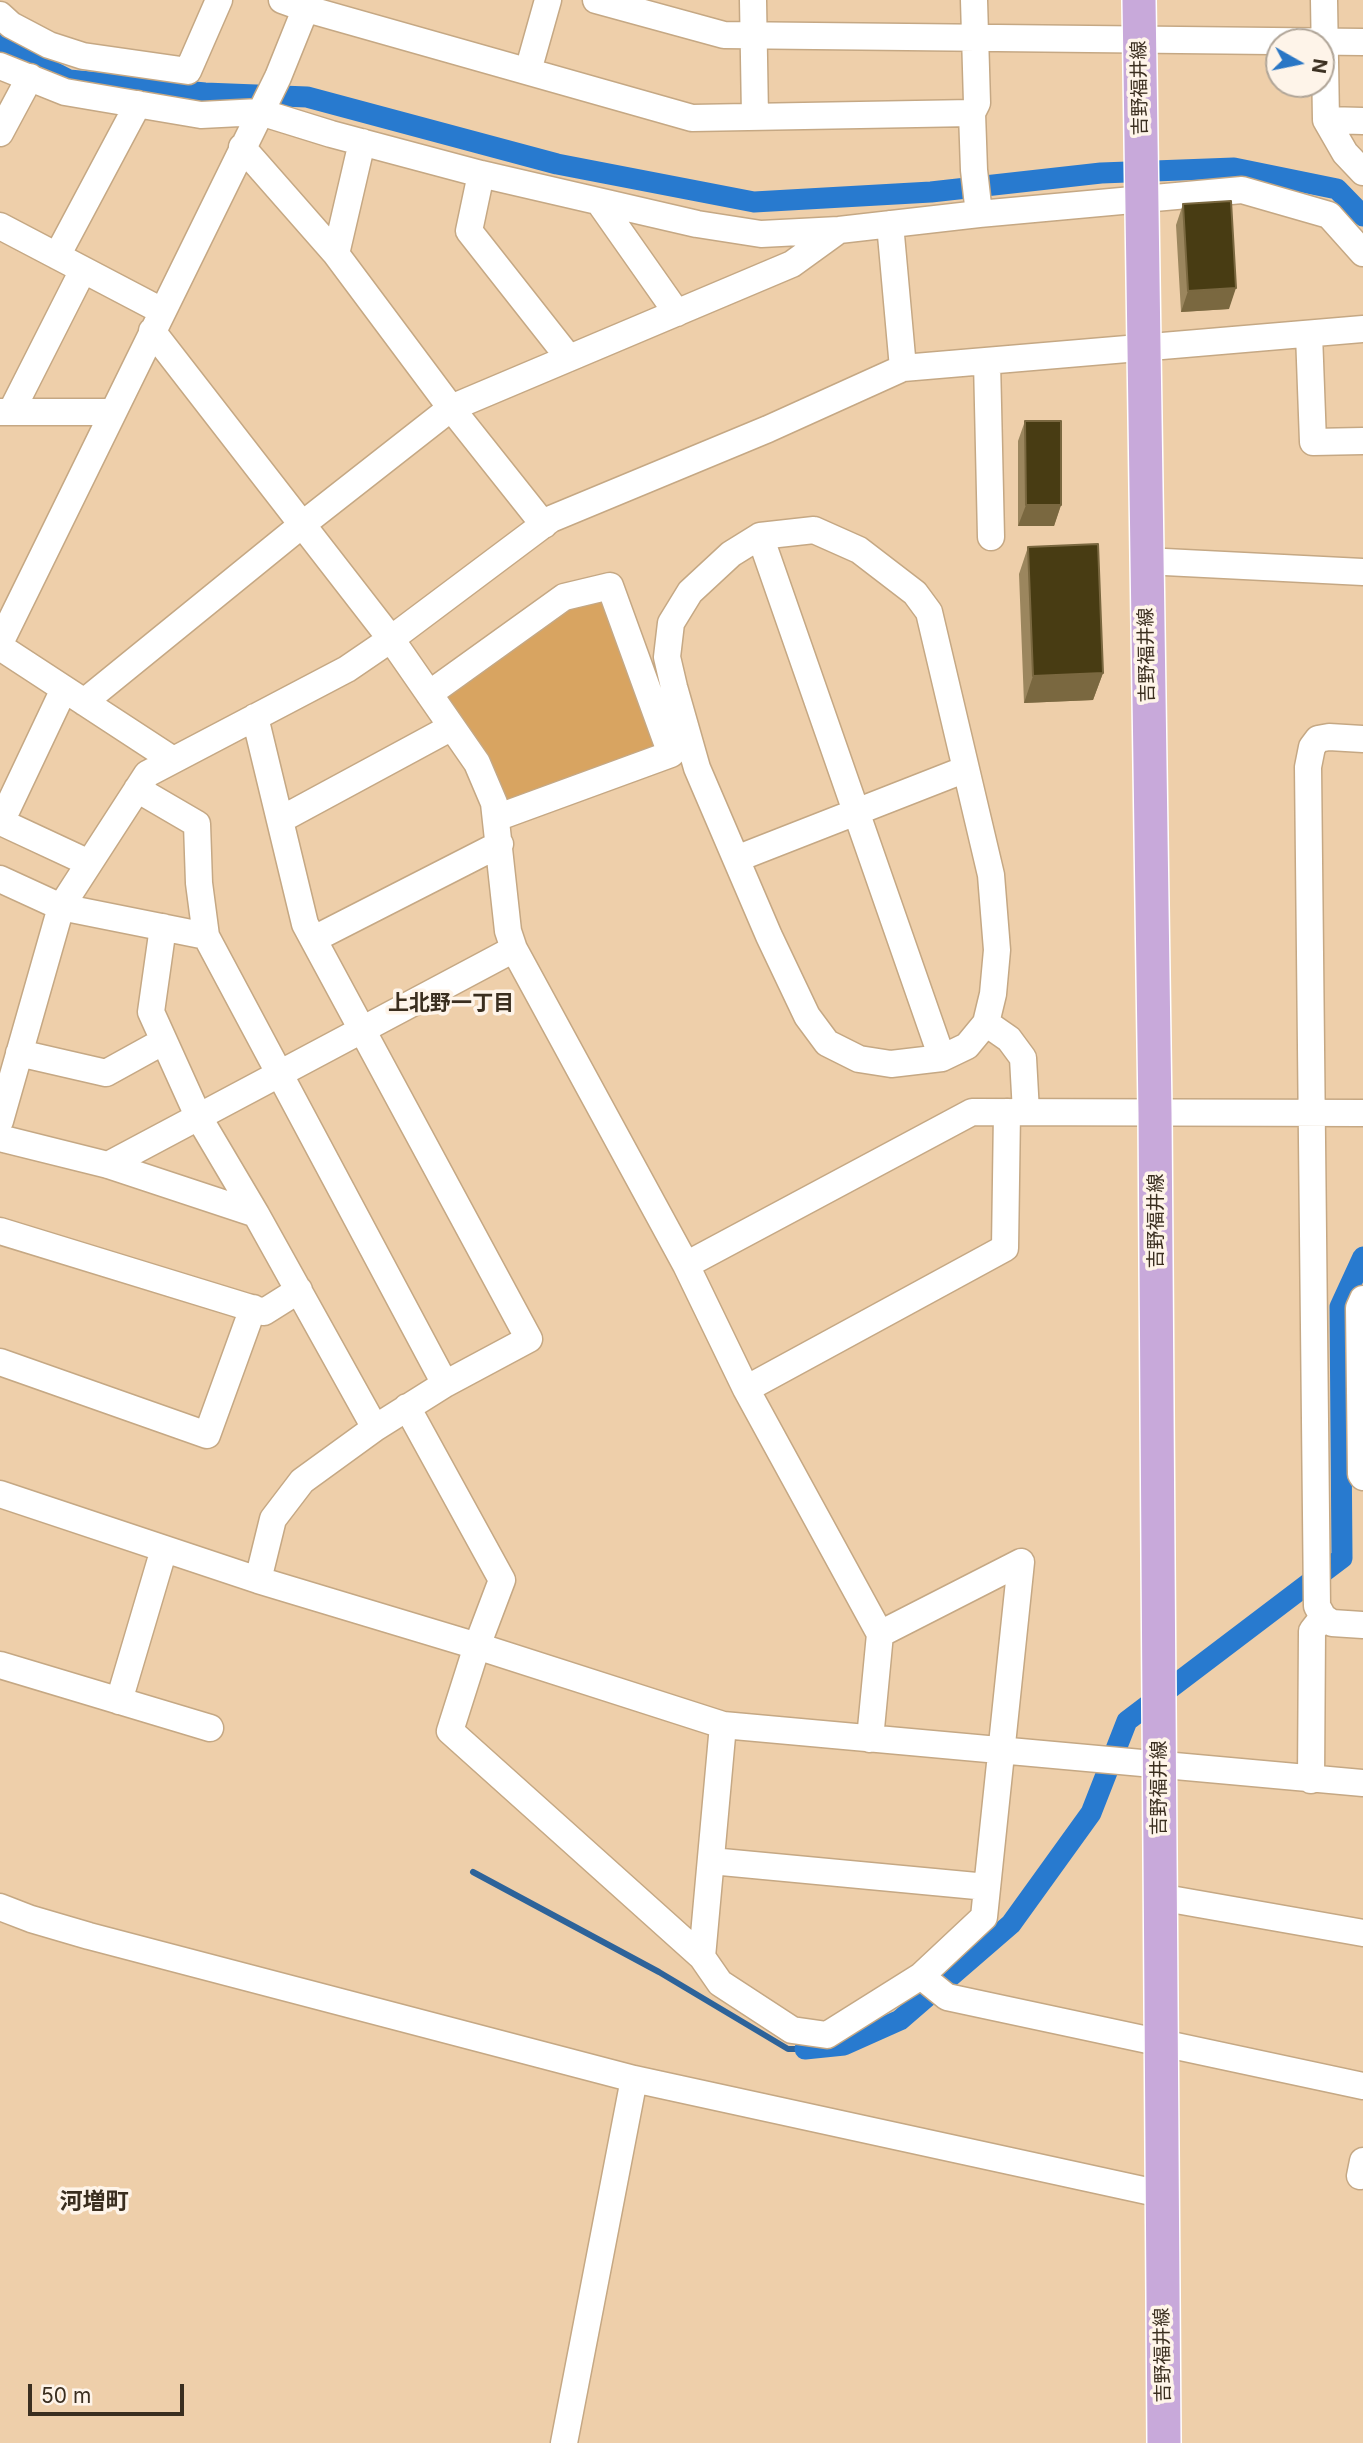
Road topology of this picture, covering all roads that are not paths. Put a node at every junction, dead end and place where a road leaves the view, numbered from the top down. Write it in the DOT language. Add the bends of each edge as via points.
graph roads {
  1 [pos="219,0"];
  2 [pos="548,0"];
  3 [pos="596,0"];
  4 [pos="753,0"];
  5 [pos="974,0"];
  6 [pos="1139,0"];
  7 [pos="1324,0"];
  8 [pos="299,3"];
  9 [pos="0,15"];
  10 [pos="1325,28"];
  11 [pos="754,36"];
  12 [pos="974,38"];
  13 [pos="1139,40"];
  14 [pos="1265,41"];
  15 [pos="1335,42"];
  16 [pos="1363,42"];
  17 [pos="0,66"];
  18 [pos="527,71"];
  19 [pos="30,77"];
  20 [pos="1326,98"];
  21 [pos="138,104"];
  22 [pos="262,106"];
  23 [pos="972,113"];
  24 [pos="755,116"];
  25 [pos="1326,120"];
  26 [pos="1363,121"];
  27 [pos="0,133"];
  28 [pos="362,142"];
  29 [pos="243,147"];
  30 [pos="1363,172"];
  31 [pos="481,174"];
  32 [pos="1143,200"];
  33 [pos="599,202"];
  34 [pos="979,214"];
  35 [pos="890,224"];
  36 [pos="0,226"];
  37 [pos="839,230"];
  38 [pos="1363,253"];
  39 [pos="336,254"];
  40 [pos="57,256"];
  41 [pos="83,270"];
  42 [pos="677,313"];
  43 [pos="157,321"];
  44 [pos="1363,329"];
  45 [pos="1309,334"];
  46 [pos="1144,348"];
  47 [pos="569,358"];
  48 [pos="987,361"];
  49 [pos="903,368"];
  50 [pos="451,408"];
  51 [pos="6,412"];
  52 [pos="113,412"];
  53 [pos="1363,441"];
  54 [pos="303,524"];
  55 [pos="544,525"];
  56 [pos="760,536"];
  57 [pos="991,537"];
  58 [pos="1145,561"];
  59 [pos="1363,572"];
  60 [pos="391,639"];
  61 [pos="0,645"];
  62 [pos="429,694"];
  63 [pos="74,696"];
  64 [pos="255,717"];
  65 [pos="452,727"];
  66 [pos="1363,739"];
  67 [pos="173,760"];
  68 [pos="966,769"];
  69 [pos="137,789"];
  70 [pos="856,812"];
  71 [pos="280,820"];
  72 [pos="498,831"];
  73 [pos="736,859"];
  74 [pos="89,863"];
  75 [pos="0,879"];
  76 [pos="61,907"];
  77 [pos="163,927"];
  78 [pos="206,936"];
  79 [pos="314,939"];
  80 [pos="514,949"];
  81 [pos="986,1023"];
  82 [pos="362,1029"];
  83 [pos="164,1041"];
  84 [pos="19,1053"];
  85 [pos="942,1058"];
  86 [pos="280,1072"];
  87 [pos="1311,1111"];
  88 [pos="1016,1112"];
  89 [pos="1155,1112"];
  90 [pos="1363,1113"];
  91 [pos="198,1116"];
  92 [pos="0,1121"];
  93 [pos="0,1138"];
  94 [pos="108,1165"];
  95 [pos="256,1214"];
  96 [pos="0,1231"];
  97 [pos="686,1265"];
  98 [pos="299,1290"];
  99 [pos="1363,1300"];
  100 [pos="253,1308"];
  101 [pos="0,1362"];
  102 [pos="445,1384"];
  103 [pos="746,1389"];
  104 [pos="407,1408"];
  105 [pos="375,1428"];
  106 [pos="1363,1477"];
  107 [pos="0,1494"];
  108 [pos="164,1549"];
  109 [pos="258,1580"];
  110 [pos="1323,1617"];
  111 [pos="1363,1625"];
  112 [pos="880,1634"];
  113 [pos="477,1646"];
  114 [pos="0,1665"];
  115 [pos="119,1701"];
  116 [pos="723,1725"];
  117 [pos="210,1728"];
  118 [pos="870,1739"];
  119 [pos="1000,1751"];
  120 [pos="1158,1766"];
  121 [pos="1311,1780"];
  122 [pos="1363,1783"];
  123 [pos="711,1861"];
  124 [pos="987,1887"];
  125 [pos="1159,1897"];
  126 [pos="0,1907"];
  127 [pos="1363,1933"];
  128 [pos="702,1957"];
  129 [pos="921,1976"];
  130 [pos="1161,2044"];
  131 [pos="634,2079"];
  132 [pos="1363,2086"];
  133 [pos="1161,2194"];
  134 [pos="564,2443"];
  135 [pos="1164,2443"];
  1 -- 9 [label="street" via="188,72 83,56 49,45"];
  2 -- 18 [label="street"];
  3 -- 11 [label="street" via="724,35"];
  4 -- 11 [label="street"];
  5 -- 12 [label="street"];
  6 -- 13 [label="main road, 吉野福井線"];
  7 -- 10 [label="street"];
  8 -- 18 [label="street"];
  8 -- 22 [label="street" via="278,77"];
  11 -- 12 [label="street"];
  11 -- 24 [label="street"];
  12 -- 13 [label="street"];
  12 -- 23 [label="street" via="977,103"];
  13 -- 14 [label="street"];
  13 -- 32 [label="main road, 吉野福井線"];
  15 -- 16 [label="street"];
  17 -- 19 [label="street"];
  18 -- 24 [label="street" via="692,118"];
  19 -- 21 [label="street" via="65,92"];
  19 -- 27 [label="street"];
  20 -- 25 [label="street"];
  21 -- 22 [label="street" via="201,115"];
  21 -- 40 [label="street"];
  22 -- 28 [label="street"];
  22 -- 29 [label="street"];
  23 -- 24 [label="street"];
  23 -- 34 [label="street"];
  25 -- 26 [label="street"];
  25 -- 30 [label="street" via="1345,153"];
  28 -- 31 [label="street"];
  28 -- 39 [label="street"];
  29 -- 39 [label="street"];
  29 -- 43 [label="street"];
  31 -- 33 [label="street"];
  31 -- 47 [label="street" via="470,231"];
  32 -- 34 [label="street"];
  32 -- 38 [label="street" via="1242,190 1329,215"];
  32 -- 46 [label="main road, 吉野福井線"];
  33 -- 37 [label="street" via="761,234"];
  33 -- 42 [label="street"];
  34 -- 35 [label="street"];
  35 -- 37 [label="street"];
  35 -- 49 [label="street"];
  36 -- 40 [label="street"];
  37 -- 42 [label="street" via="792,264"];
  39 -- 50 [label="street"];
  40 -- 41 [label="street"];
  41 -- 43 [label="street"];
  41 -- 51 [label="street"];
  42 -- 47 [label="street"];
  43 -- 52 [label="street"];
  43 -- 54 [label="street"];
  44 -- 45 [label="street"];
  45 -- 46 [label="street"];
  45 -- 53 [label="street" via="1313,442"];
  46 -- 48 [label="street"];
  46 -- 58 [label="main road, 吉野福井線"];
  47 -- 50 [label="street"];
  48 -- 49 [label="street"];
  48 -- 57 [label="street"];
  49 -- 55 [label="street"];
  50 -- 54 [label="street"];
  50 -- 55 [label="street"];
  51 -- 52 [label="street"];
  52 -- 61 [label="street"];
  54 -- 60 [label="street"];
  54 -- 63 [label="street"];
  55 -- 60 [label="street"];
  56 -- 68 [label="street" via="814,530 859,550 915,593 929,612"];
  56 -- 70 [label="street"];
  56 -- 73 [label="street" via="731,554 690,592 671,623 667,657 697,768"];
  58 -- 59 [label="street"];
  58 -- 89 [label="main road, 吉野福井線"];
  60 -- 62 [label="street"];
  60 -- 64 [label="street" via="347,669"];
  61 -- 63 [label="street"];
  62 -- 65 [label="street"];
  62 -- 72 [label="street" via="564,597 610,586 671,754"];
  63 -- 67 [label="street"];
  63 -- 74 [label="street" via="1,822"];
  64 -- 67 [label="street"];
  64 -- 71 [label="street"];
  65 -- 71 [label="street"];
  65 -- 72 [label="street" via="477,763 494,803"];
  66 -- 87 [label="street" via="1318,739 1308,757"];
  67 -- 69 [label="street" via="147,774"];
  68 -- 70 [label="street"];
  68 -- 81 [label="street" via="991,875 997,950"];
  69 -- 74 [label="street"];
  69 -- 78 [label="street" via="197,824"];
  70 -- 73 [label="street"];
  70 -- 85 [label="street"];
  71 -- 79 [label="street" via="305,924"];
  72 -- 79 [label="street"];
  72 -- 80 [label="street" via="508,931"];
  73 -- 85 [label="street" via="807,1016 827,1043 859,1059 891,1064"];
  74 -- 76 [label="street"];
  75 -- 76 [label="street"];
  76 -- 77 [label="street"];
  76 -- 84 [label="street"];
  77 -- 78 [label="street"];
  77 -- 83 [label="street" via="151,1012"];
  78 -- 86 [label="street"];
  79 -- 82 [label="street"];
  80 -- 82 [label="street"];
  80 -- 97 [label="street"];
  81 -- 85 [label="street" via="967,1046"];
  81 -- 88 [label="street" via="1009,1039 1023,1058"];
  82 -- 86 [label="street"];
  82 -- 102 [label="street" via="529,1339"];
  83 -- 84 [label="street" via="106,1073"];
  83 -- 91 [label="street"];
  84 -- 92 [label="street"];
  86 -- 91 [label="street"];
  86 -- 102 [label="street"];
  87 -- 89 [label="street"];
  87 -- 90 [label="street"];
  87 -- 110 [label="street" via="1317,1606"];
  88 -- 89 [label="street"];
  88 -- 97 [label="street" via="972,1112"];
  88 -- 103 [label="street" via="1005,1248"];
  89 -- 120 [label="main road, 吉野福井線"];
  91 -- 94 [label="street"];
  91 -- 95 [label="street"];
  93 -- 94 [label="street"];
  94 -- 95 [label="street"];
  95 -- 98 [label="street"];
  96 -- 100 [label="street"];
  97 -- 103 [label="street"];
  98 -- 100 [label="street" via="264,1312"];
  98 -- 105 [label="street"];
  99 -- 106 [label="street" via="1359,1308"];
  100 -- 101 [label="street" via="207,1435"];
  102 -- 104 [label="street"];
  103 -- 112 [label="street"];
  104 -- 105 [label="street"];
  104 -- 113 [label="street" via="502,1580"];
  105 -- 109 [label="street" via="302,1481 273,1520"];
  107 -- 108 [label="street"];
  108 -- 109 [label="street"];
  108 -- 115 [label="street"];
  109 -- 113 [label="street"];
  110 -- 111 [label="street" via="1332,1623"];
  110 -- 121 [label="street" via="1312,1631"];
  112 -- 118 [label="street"];
  112 -- 119 [label="street" via="1021,1562"];
  113 -- 116 [label="street"];
  113 -- 128 [label="street" via="450,1731"];
  114 -- 115 [label="street"];
  115 -- 117 [label="street"];
  116 -- 118 [label="street"];
  116 -- 123 [label="street"];
  118 -- 119 [label="street"];
  119 -- 120 [label="street"];
  119 -- 124 [label="street"];
  120 -- 121 [label="street"];
  120 -- 125 [label="main road, 吉野福井線"];
  121 -- 122 [label="street"];
  123 -- 124 [label="street"];
  123 -- 128 [label="street"];
  124 -- 129 [label="street" via="984,1917"];
  125 -- 127 [label="street"];
  125 -- 130 [label="main road, 吉野福井線"];
  126 -- 131 [label="street" via="89,1936"];
  128 -- 129 [label="street" via="720,1983 792,2030 827,2035"];
  129 -- 130 [label="street" via="947,1997"];
  130 -- 132 [label="street"];
  130 -- 133 [label="main road, 吉野福井線"];
  131 -- 133 [label="street"];
  131 -- 134 [label="street"];
  133 -- 135 [label="main road, 吉野福井線"];
}
